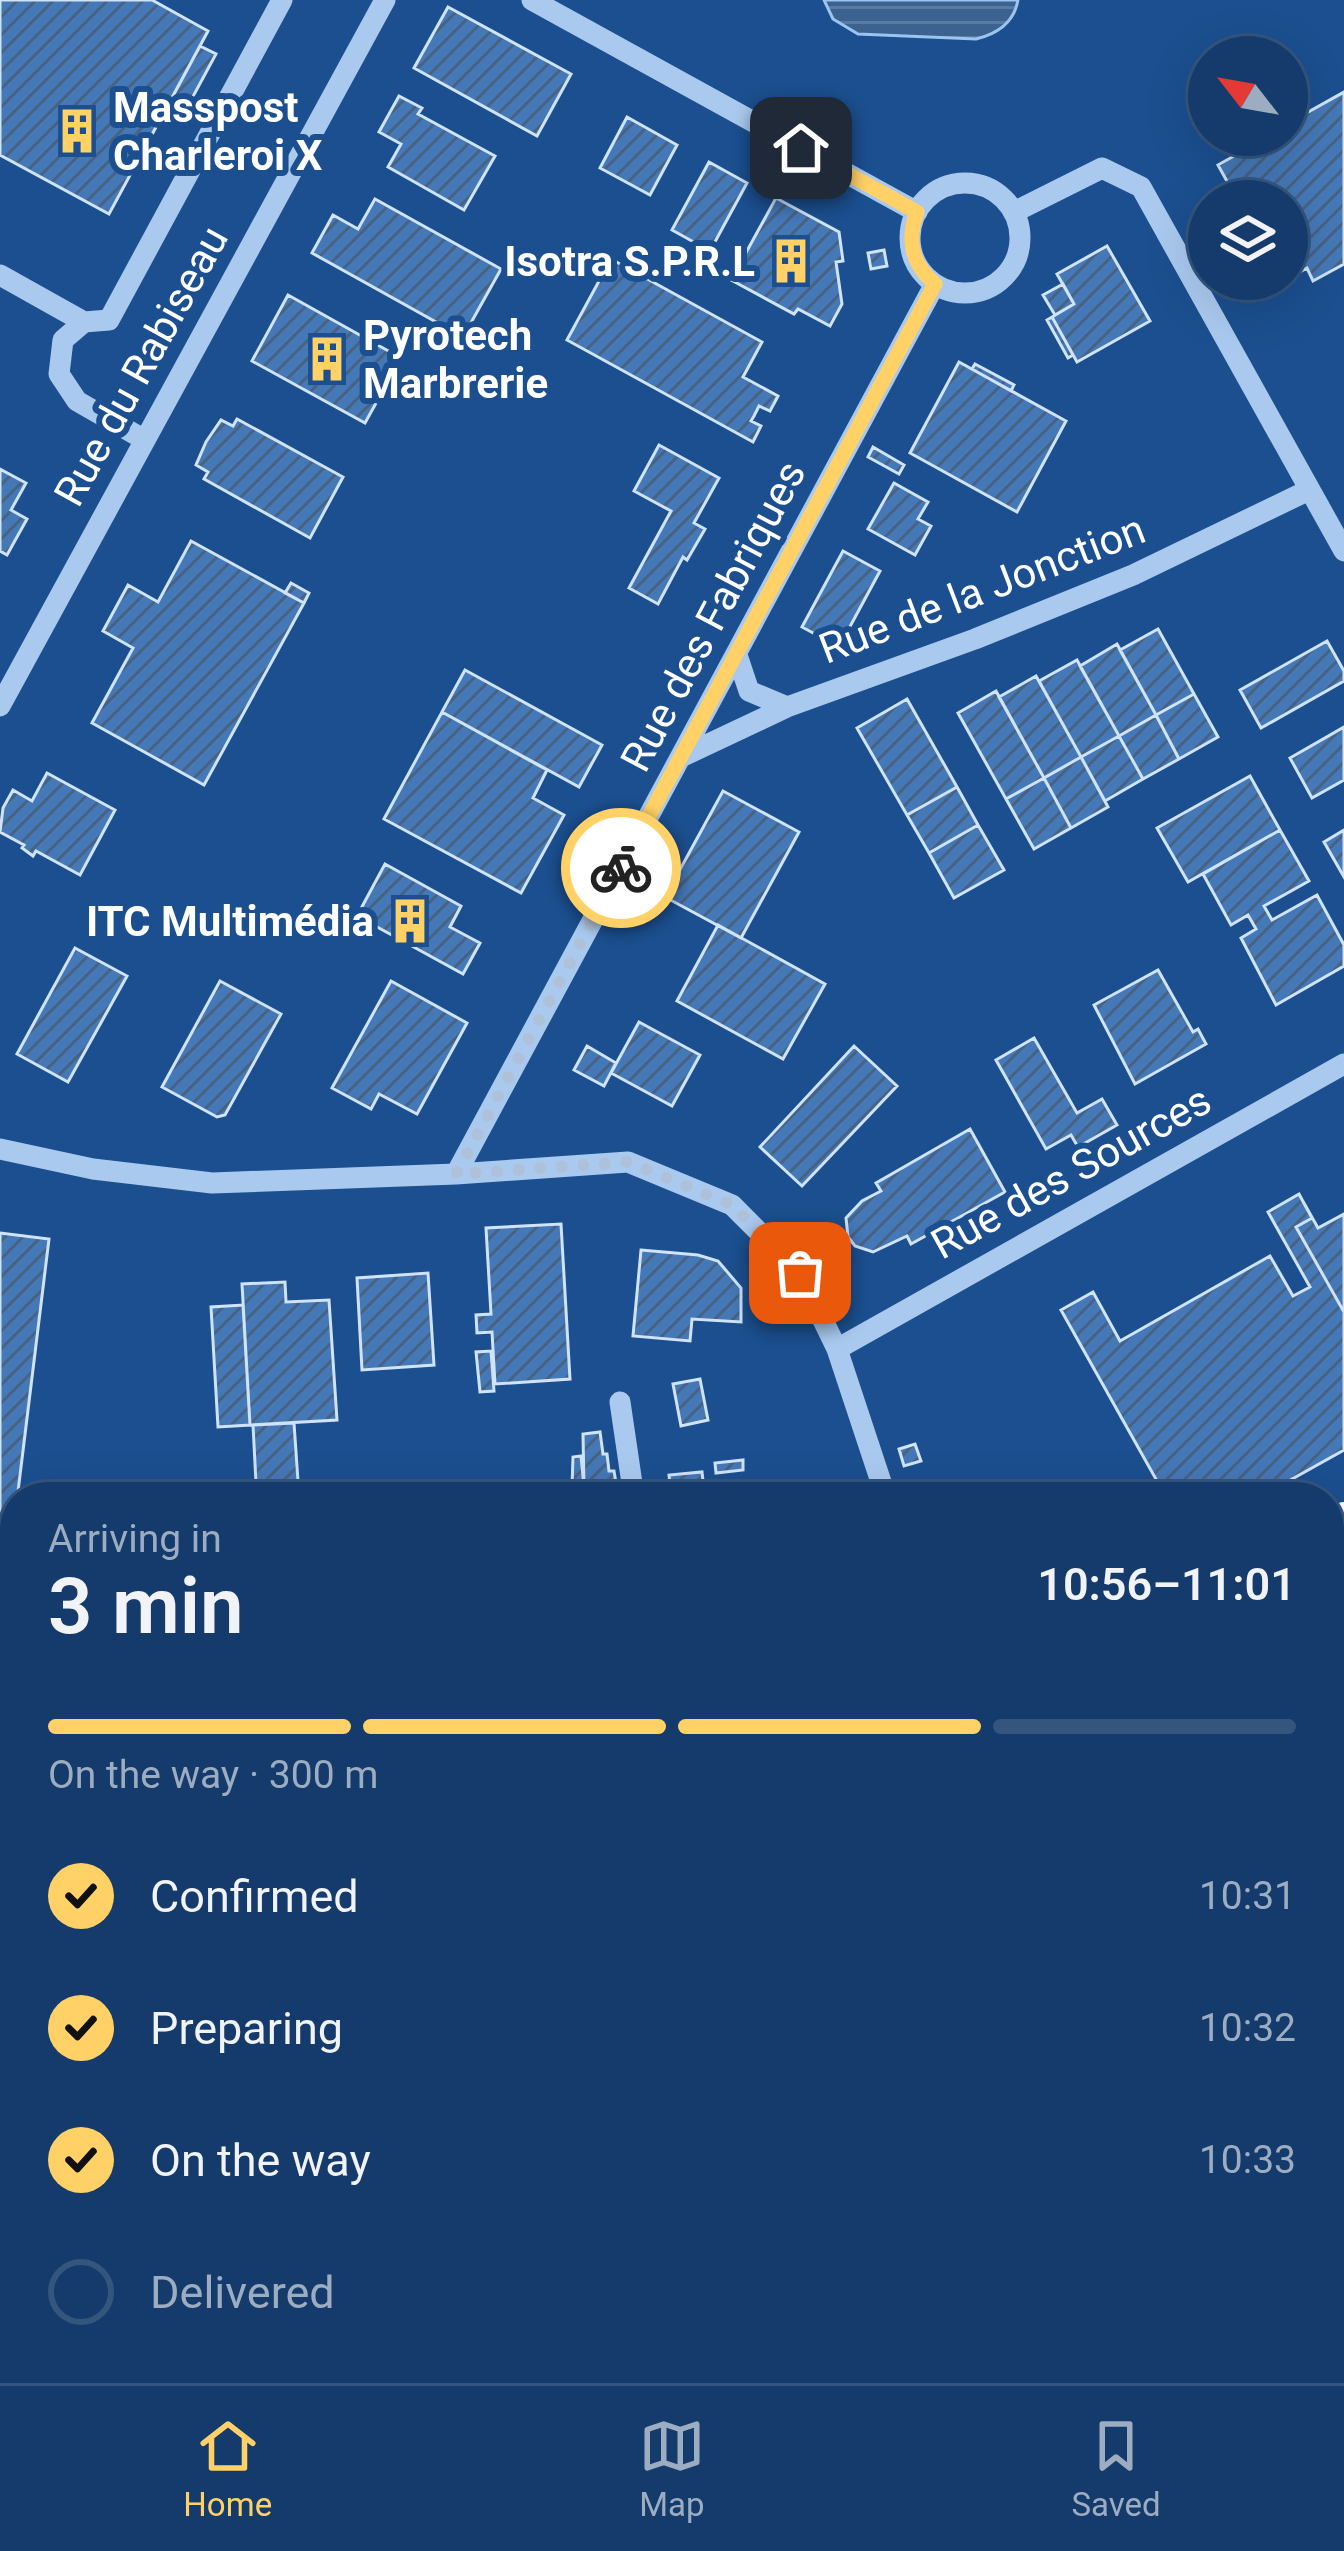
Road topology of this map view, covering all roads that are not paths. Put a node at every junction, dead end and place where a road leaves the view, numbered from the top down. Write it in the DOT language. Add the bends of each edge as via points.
graph roads {
  1 [pos="282,0"];
  2 [pos="385,0"];
  3 [pos="532,0"];
  4 [pos="917,212"];
  5 [pos="1014,212"];
  6 [pos="0,275"];
  7 [pos="935,284"];
  8 [pos="84,322"];
  9 [pos="145,440"];
  10 [pos="1309,490"];
  11 [pos="1344,551"];
  12 [pos="737,655"];
  13 [pos="0,706"];
  14 [pos="787,707"];
  15 [pos="681,757"];
  16 [pos="1344,1064"];
  17 [pos="0,1149"];
  18 [pos="456,1174"];
  19 [pos="837,1349"];
  20 [pos="620,1402"];
  21 [pos="632,1482"];
  22 [pos="881,1482"];
  1 -- 8 [label="street" via="109,320"];
  2 -- 9 [label="street, Rue du Rabiseau"];
  3 -- 4 [label="street"];
  4 -- 5 [label="street" via="957,184 990,188"];
  4 -- 7 [label="street" via="910,244"];
  5 -- 7 [label="street" via="1020,247 1003,279 970,293"];
  5 -- 10 [label="street" via="1102,168 1141,187"];
  6 -- 8 [label="street"];
  7 -- 12 [label="street, Rue des Fabriques"];
  8 -- 9 [label="street" via="63,340 59,374 77,401"];
  9 -- 13 [label="street, Rue du Rabiseau"];
  10 -- 11 [label="street"];
  10 -- 14 [label="street, Rue de la Jonction" via="1133,575"];
  12 -- 14 [label="street" via="749,691"];
  12 -- 15 [label="street, Rue des Fabriques"];
  14 -- 15 [label="street, Rue de la Jonction"];
  15 -- 18 [label="street, Rue des Fabriques"];
  16 -- 19 [label="street, Rue des Sources"];
  17 -- 18 [label="street" via="212,1183"];
  18 -- 19 [label="street" via="628,1162 732,1205 800,1273"];
  19 -- 22 [label="street"];
  20 -- 21 [label="street"];
}
